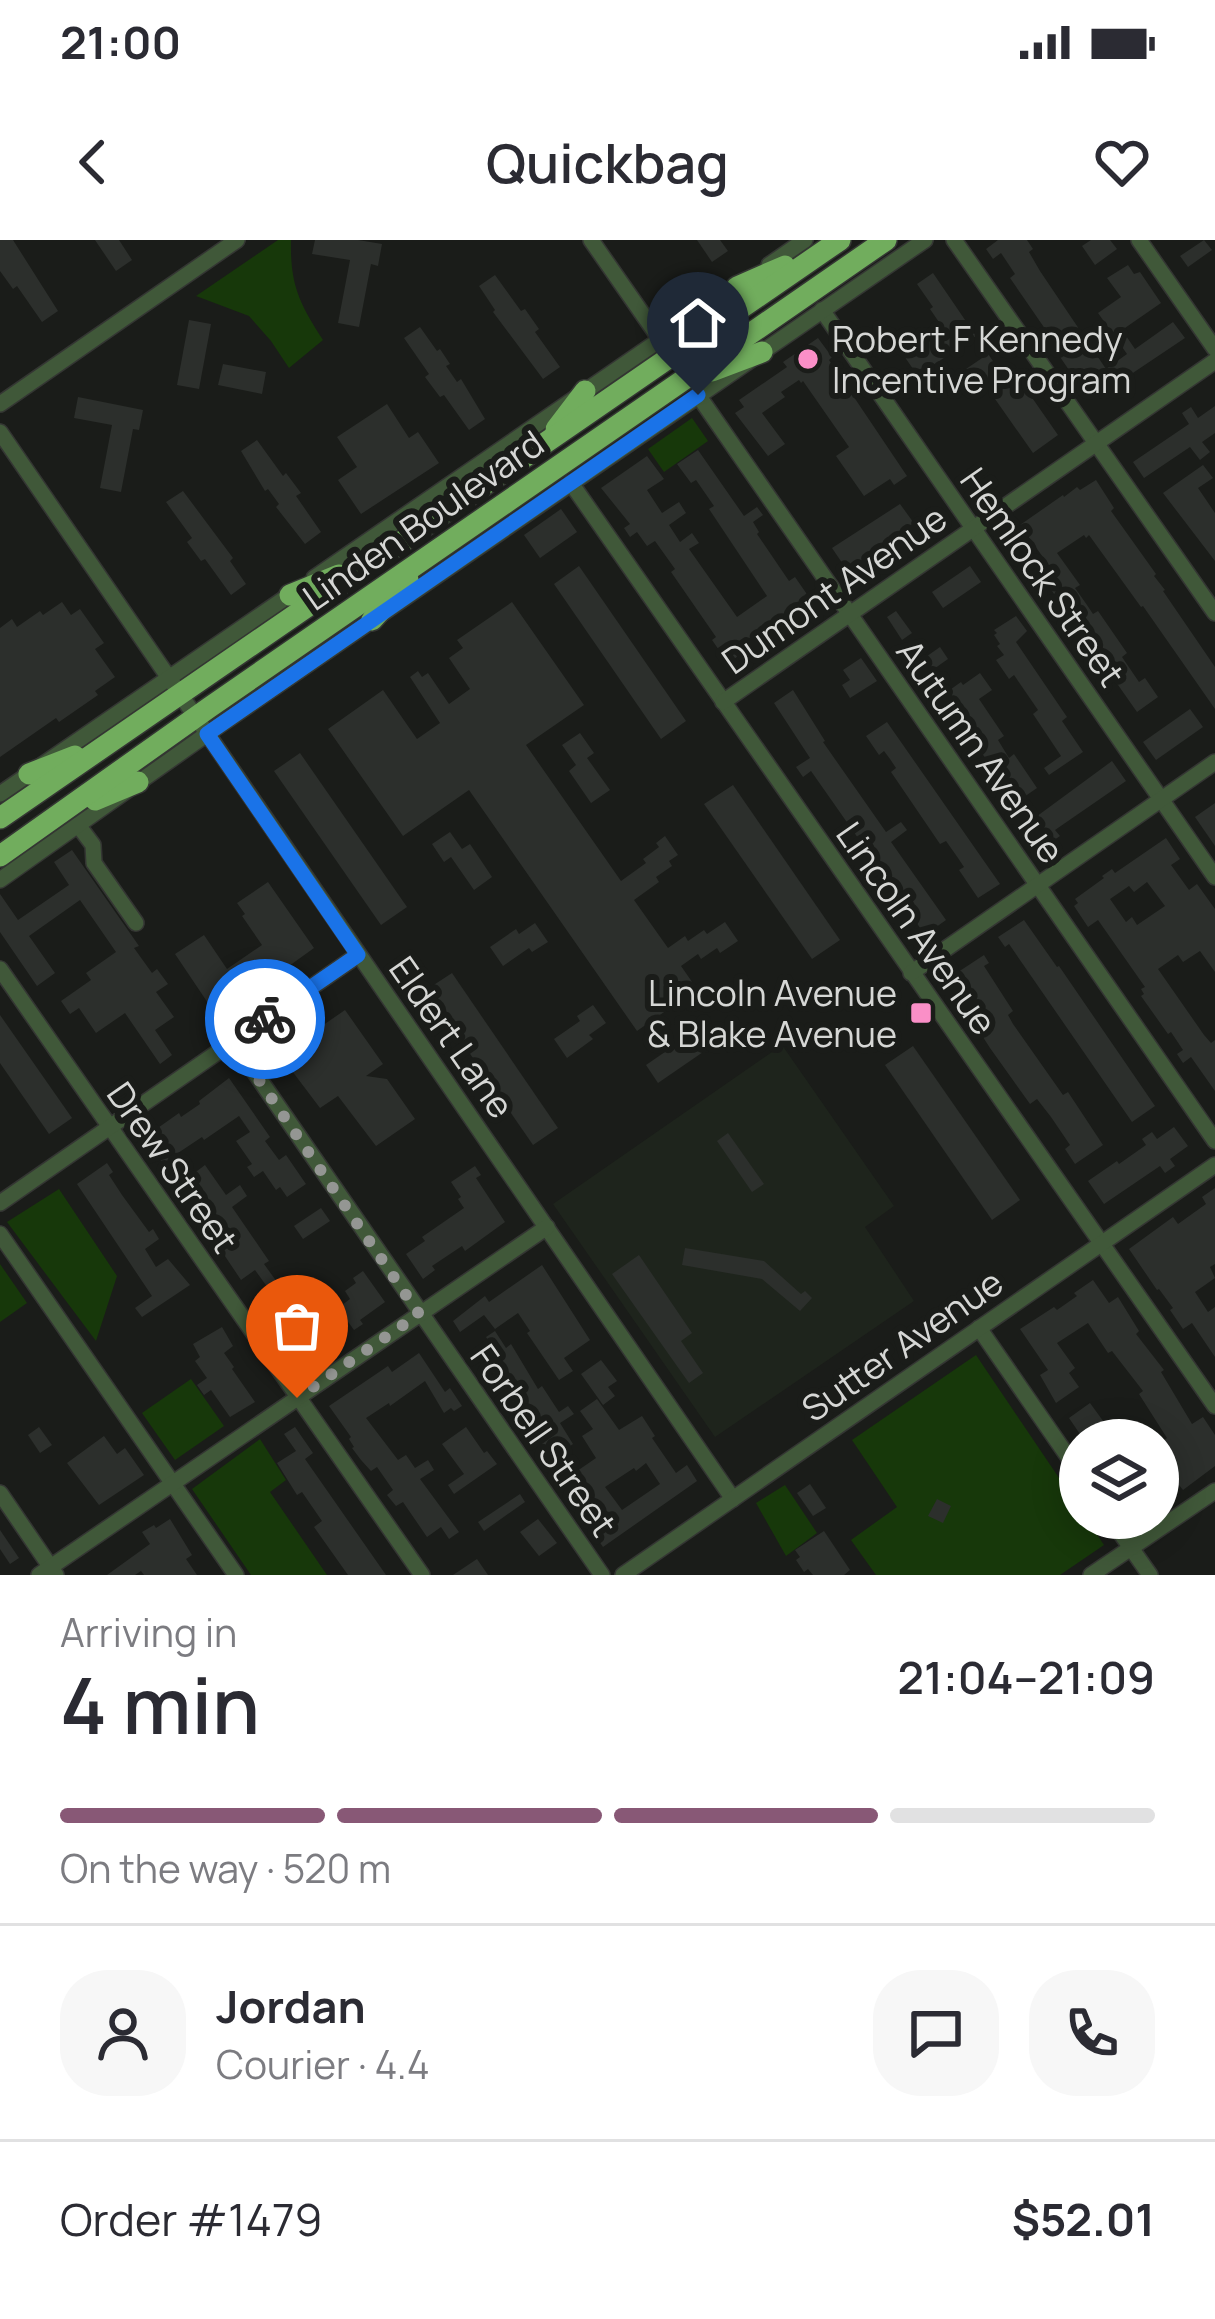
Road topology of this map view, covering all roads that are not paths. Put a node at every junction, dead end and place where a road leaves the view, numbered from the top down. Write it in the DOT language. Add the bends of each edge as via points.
graph roads {
  1 [pos="237,240"];
  2 [pos="591,240"];
  3 [pos="805,240"];
  4 [pos="886,240"];
  5 [pos="925,240"];
  6 [pos="954,240"];
  7 [pos="1139,240"];
  8 [pos="835,244"];
  9 [pos="736,287"];
  10 [pos="822,310"];
  11 [pos="660,339"];
  12 [pos="1215,350"];
  13 [pos="762,352"];
  14 [pos="1215,361"];
  15 [pos="678,384"];
  16 [pos="585,391"];
  17 [pos="698,395"];
  18 [pos="0,404"];
  19 [pos="0,431"];
  20 [pos="1097,443"];
  21 [pos="544,444"];
  22 [pos="571,483"];
  23 [pos="974,529"];
  24 [pos="430,555"];
  25 [pos="378,559"];
  26 [pos="290,595"];
  27 [pos="1215,613"];
  28 [pos="850,614"];
  29 [pos="372,620"];
  30 [pos="175,687"];
  31 [pos="723,702"];
  32 [pos="201,726"];
  33 [pos="114,741"];
  34 [pos="1215,762"];
  35 [pos="29,774"];
  36 [pos="138,782"];
  37 [pos="0,794"];
  38 [pos="1161,799"];
  39 [pos="55,817"];
  40 [pos="0,818"];
  41 [pos="78,825"];
  42 [pos="0,856"];
  43 [pos="1215,877"];
  44 [pos="0,880"];
  45 [pos="1038,885"];
  46 [pos="136,923"];
  47 [pos="358,955"];
  48 [pos="0,969"];
  49 [pos="911,973"];
  50 [pos="233,1042"];
  51 [pos="109,1127"];
  52 [pos="1215,1141"];
  53 [pos="1215,1165"];
  54 [pos="0,1202"];
  55 [pos="547,1227"];
  56 [pos="0,1234"];
  57 [pos="1102,1244"];
  58 [pos="419,1314"];
  59 [pos="979,1328"];
  60 [pos="297,1398"];
  61 [pos="1215,1406"];
  62 [pos="1059,1444"];
  63 [pos="173,1483"];
  64 [pos="1215,1491"];
  65 [pos="0,1493"];
  66 [pos="733,1499"];
  67 [pos="1125,1539"];
  68 [pos="1131,1547"];
  69 [pos="49,1572"];
  70 [pos="236,1575"];
  71 [pos="422,1575"];
  72 [pos="602,1575"];
  73 [pos="623,1575"];
  74 [pos="1090,1575"];
  75 [pos="1150,1575"];
  1 -- 18 [label="street"];
  2 -- 11 [label="street"];
  3 -- 9 [label="street, Linden Boulevard"];
  4 -- 15 [label="highway, Linden Boulevard"];
  5 -- 10 [label="street, Linden Boulevard"];
  6 -- 20 [label="street"];
  7 -- 12 [label="street"];
  8 -- 9 [label="highway"];
  8 -- 21 [label="highway, Linden Boulevard"];
  9 -- 11 [label="street, Linden Boulevard"];
  10 -- 13 [label="street, Linden Boulevard"];
  10 -- 23 [label="street, Hemlock Street"];
  11 -- 16 [label="street, Linden Boulevard"];
  13 -- 15 [label="highway"];
  13 -- 17 [label="street, Linden Boulevard"];
  14 -- 20 [label="street, Dumont Avenue"];
  15 -- 24 [label="highway, Linden Boulevard"];
  16 -- 21 [label="highway"];
  16 -- 26 [label="street, Linden Boulevard"];
  17 -- 22 [label="street, Linden Boulevard"];
  17 -- 28 [label="street, Autumn Avenue"];
  19 -- 30 [label="street, Eldert Lane"];
  20 -- 23 [label="street, Dumont Avenue"];
  20 -- 27 [label="street"];
  21 -- 25 [label="highway, Linden Boulevard"];
  22 -- 29 [label="street, Linden Boulevard"];
  22 -- 31 [label="street, Lincoln Avenue"];
  23 -- 28 [label="street, Dumont Avenue"];
  23 -- 38 [label="street, Hemlock Street"];
  24 -- 29 [label="highway"];
  24 -- 32 [label="highway, Linden Boulevard"];
  25 -- 26 [label="highway"];
  25 -- 30 [label="highway, Linden Boulevard"];
  26 -- 30 [label="street, Linden Boulevard"];
  28 -- 31 [label="street, Dumont Avenue"];
  28 -- 45 [label="street, Autumn Avenue"];
  29 -- 32 [label="street, Linden Boulevard"];
  30 -- 32 [label="street, Eldert Lane"];
  30 -- 33 [label="highway, Linden Boulevard"];
  30 -- 35 [label="street, Linden Boulevard"];
  31 -- 49 [label="street, Lincoln Avenue"];
  32 -- 36 [label="street, Linden Boulevard"];
  32 -- 39 [label="highway, Linden Boulevard"];
  32 -- 47 [label="street, Eldert Lane"];
  33 -- 35 [label="highway"];
  33 -- 40 [label="highway, Linden Boulevard"];
  34 -- 38 [label="street"];
  35 -- 37 [label="street, Linden Boulevard"];
  36 -- 39 [label="highway"];
  36 -- 41 [label="street, Linden Boulevard"];
  38 -- 43 [label="street, Hemlock Street"];
  38 -- 45 [label="street"];
  39 -- 42 [label="highway, Linden Boulevard"];
  41 -- 44 [label="street, Linden Boulevard"];
  41 -- 46 [label="street"];
  45 -- 49 [label="street"];
  45 -- 52 [label="street, Autumn Avenue"];
  47 -- 50 [label="street"];
  47 -- 55 [label="street, Eldert Lane"];
  48 -- 51 [label="street, Drew Street"];
  49 -- 57 [label="street, Lincoln Avenue"];
  50 -- 51 [label="street"];
  50 -- 58 [label="street, Forbell Street"];
  51 -- 54 [label="street"];
  51 -- 60 [label="street, Drew Street"];
  53 -- 57 [label="street, Sutter Avenue"];
  55 -- 58 [label="street"];
  55 -- 66 [label="street, Eldert Lane"];
  56 -- 63 [label="street"];
  57 -- 59 [label="street, Sutter Avenue"];
  57 -- 61 [label="street, Lincoln Avenue"];
  58 -- 60 [label="street"];
  58 -- 72 [label="street, Forbell Street"];
  59 -- 62 [label="street"];
  59 -- 66 [label="street, Sutter Avenue"];
  60 -- 63 [label="street"];
  60 -- 71 [label="street, Drew Street"];
  63 -- 69 [label="street"];
  63 -- 70 [label="street"];
  64 -- 68 [label="street"];
  65 -- 69 [label="street"];
  66 -- 73 [label="street, Sutter Avenue"];
  67 -- 68 [label="street"];
  68 -- 74 [label="street"];
  68 -- 75 [label="street"];
}
